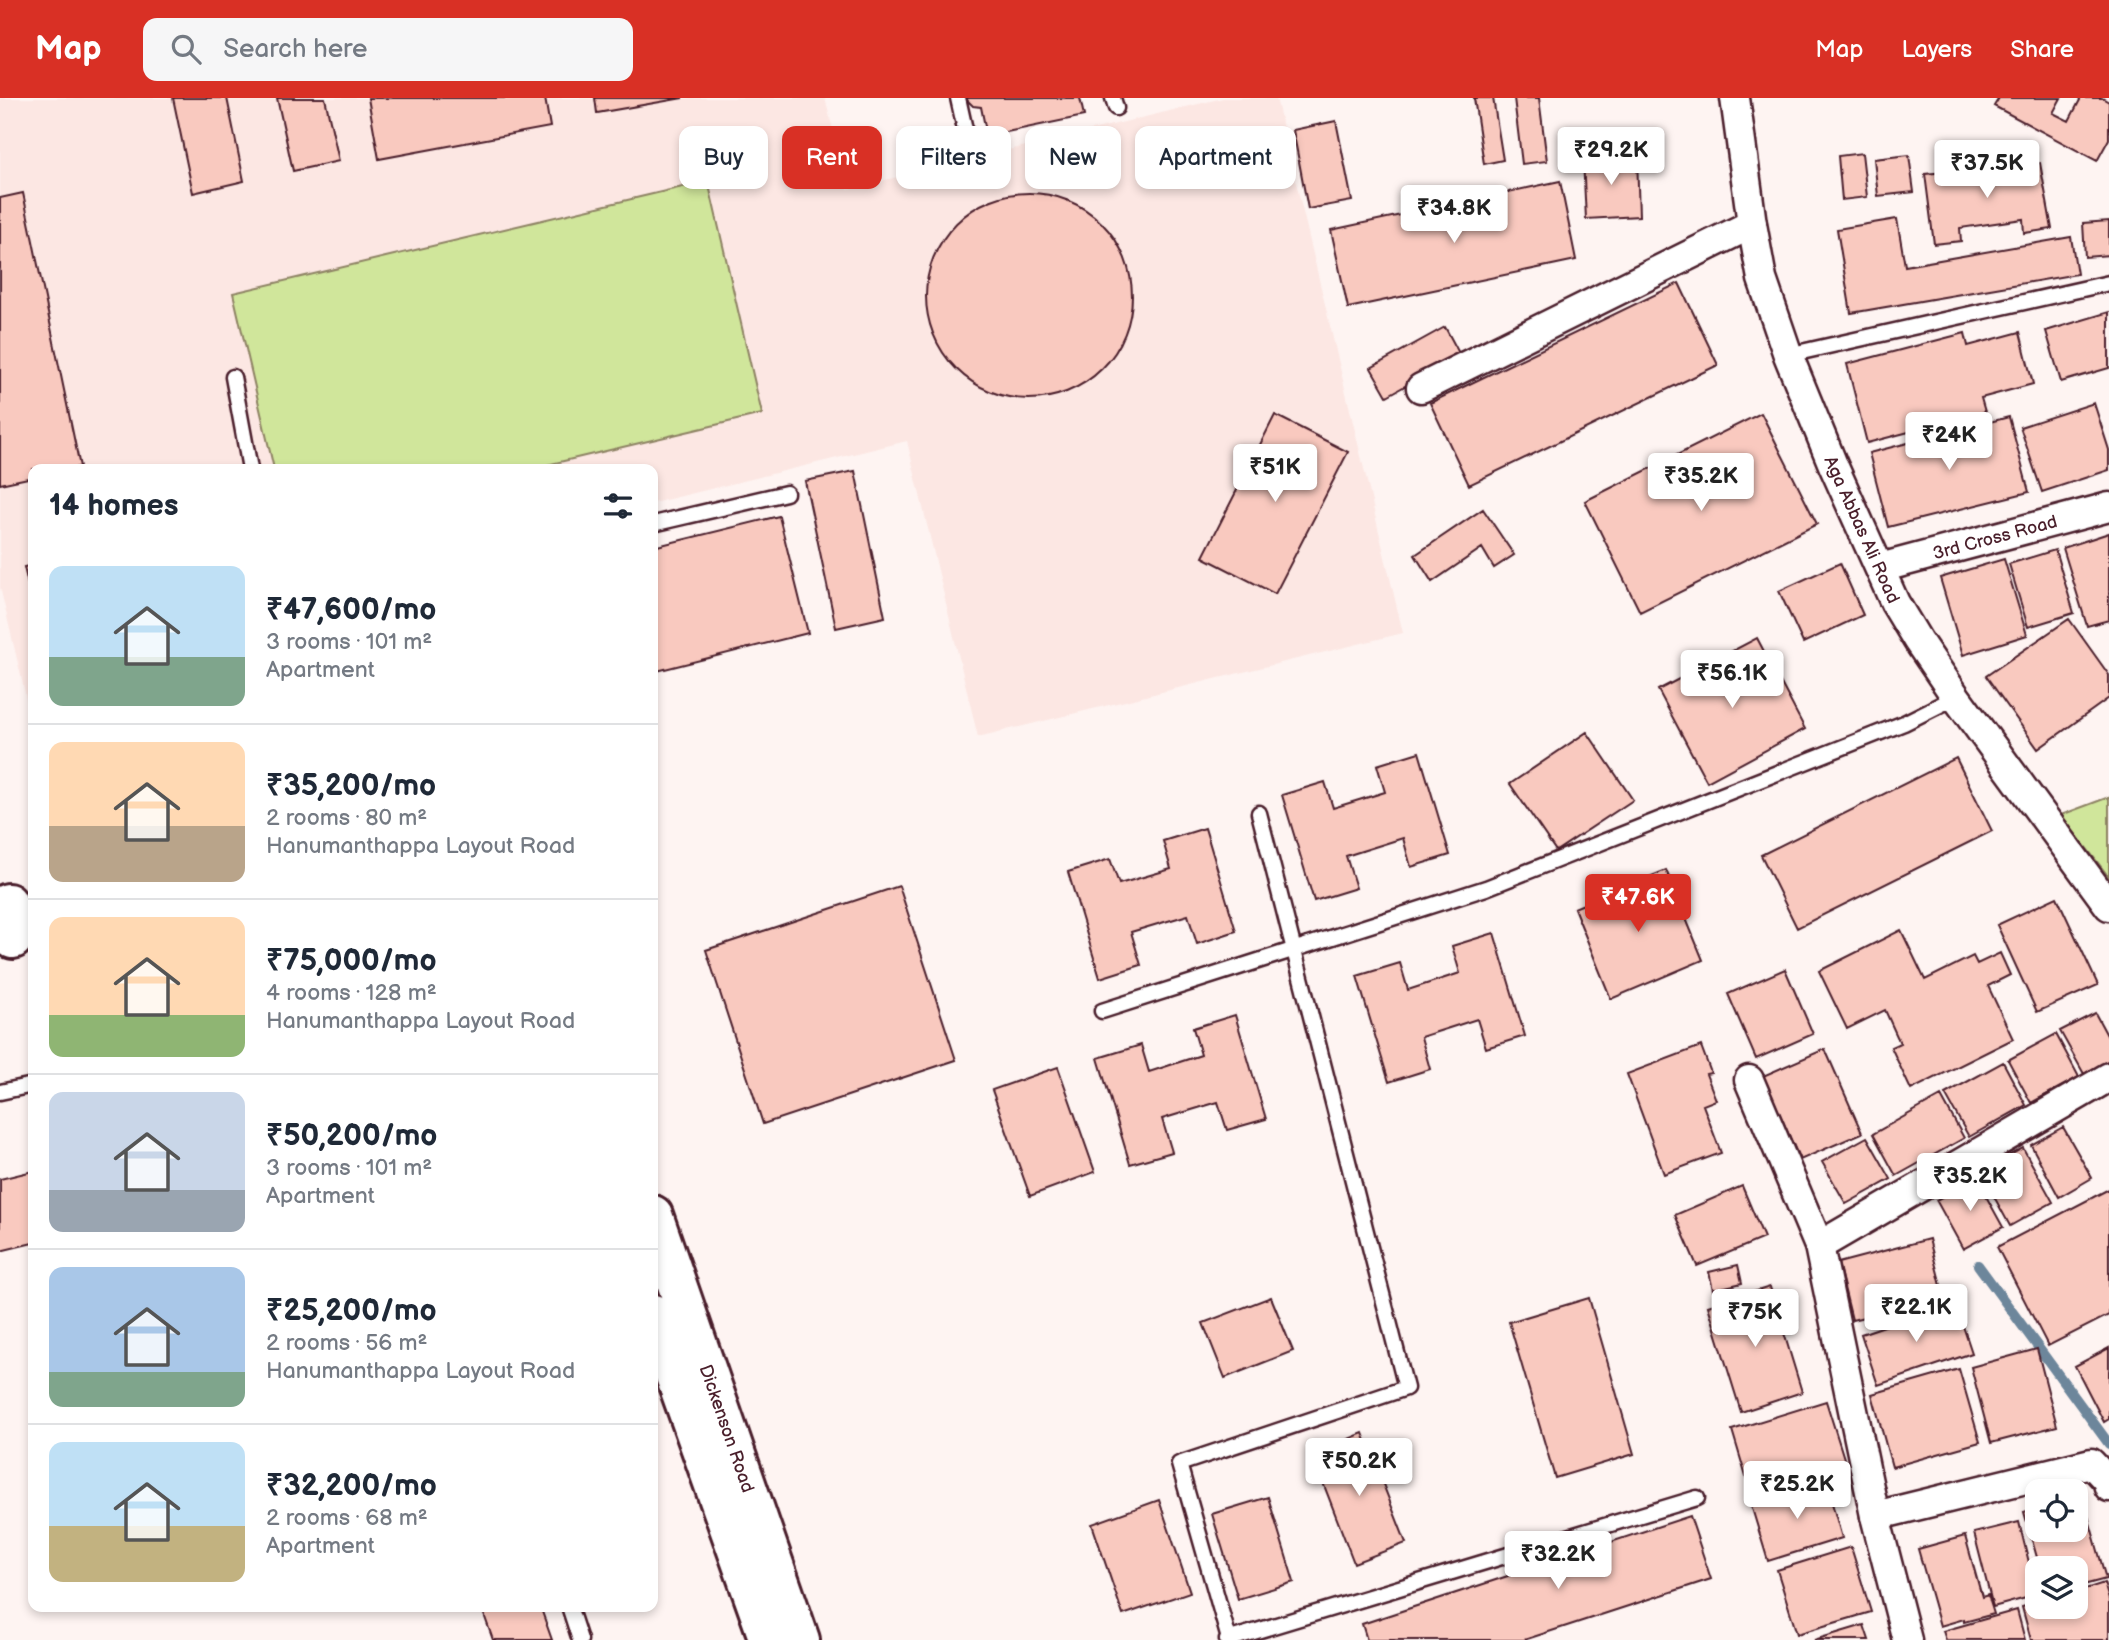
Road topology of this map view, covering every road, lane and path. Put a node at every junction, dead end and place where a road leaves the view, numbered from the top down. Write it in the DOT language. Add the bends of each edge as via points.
graph roads {
  1 [pos="958,98"];
  2 [pos="1735,98"];
  3 [pos="964,126"];
  4 [pos="1752,224"];
  5 [pos="2109,283"];
  6 [pos="1788,355"];
  7 [pos="233,377"];
  8 [pos="1421,388"];
  9 [pos="249,464"];
  10 [pos="786,493"];
  11 [pos="2109,507"];
  12 [pos="658,523"];
  13 [pos="1880,568"];
  14 [pos="1956,697"];
  15 [pos="1259,813"];
  16 [pos="2109,906"];
  17 [pos="1294,950"];
  18 [pos="1102,1011"];
  19 [pos="2109,1077"];
  20 [pos="1749,1080"];
  21 [pos="28,1086"];
  22 [pos="0,1092"];
  23 [pos="658,1229"];
  24 [pos="1819,1246"];
  25 [pos="658,1328"];
  26 [pos="2109,1487"];
  27 [pos="1697,1499"];
  28 [pos="1875,1517"];
  29 [pos="571,1612"];
  30 [pos="580,1640"];
  31 [pos="769,1640"];
  32 [pos="800,1640"];
  33 [pos="1228,1640"];
  34 [pos="1907,1640"];
  1 -- 3 [label="lane"];
  2 -- 4 [label="street, Aga Abbas Ali Road"];
  4 -- 6 [label="street, Aga Abbas Ali Road" via="1762,279"];
  4 -- 8 [label="street"];
  5 -- 6 [label="lane"];
  6 -- 13 [label="street, Aga Abbas Ali Road"];
  7 -- 9 [label="lane"];
  10 -- 12 [label="lane"];
  11 -- 13 [label="street, 3rd Cross Road"];
  13 -- 14 [label="street, Aga Abbas Ali Road" via="1895,603"];
  14 -- 16 [label="street, Aga Abbas Ali Road"];
  14 -- 17 [label="lane" via="1904,723 1486,888"];
  15 -- 17 [label="lane"];
  17 -- 18 [label="lane"];
  17 -- 33 [label="lane" via="1406,1388 1179,1465"];
  19 -- 24 [label="street"];
  20 -- 24 [label="street"];
  21 -- 22 [label="lane"];
  23 -- 32 [label="main road, Dickenson Road"];
  24 -- 28 [label="street"];
  25 -- 31 [label="main road, Dickenson Road"];
  26 -- 28 [label="street" via="2091,1463"];
  27 -- 33 [label="lane"];
  28 -- 34 [label="street"];
  29 -- 30 [label="lane"];
}
